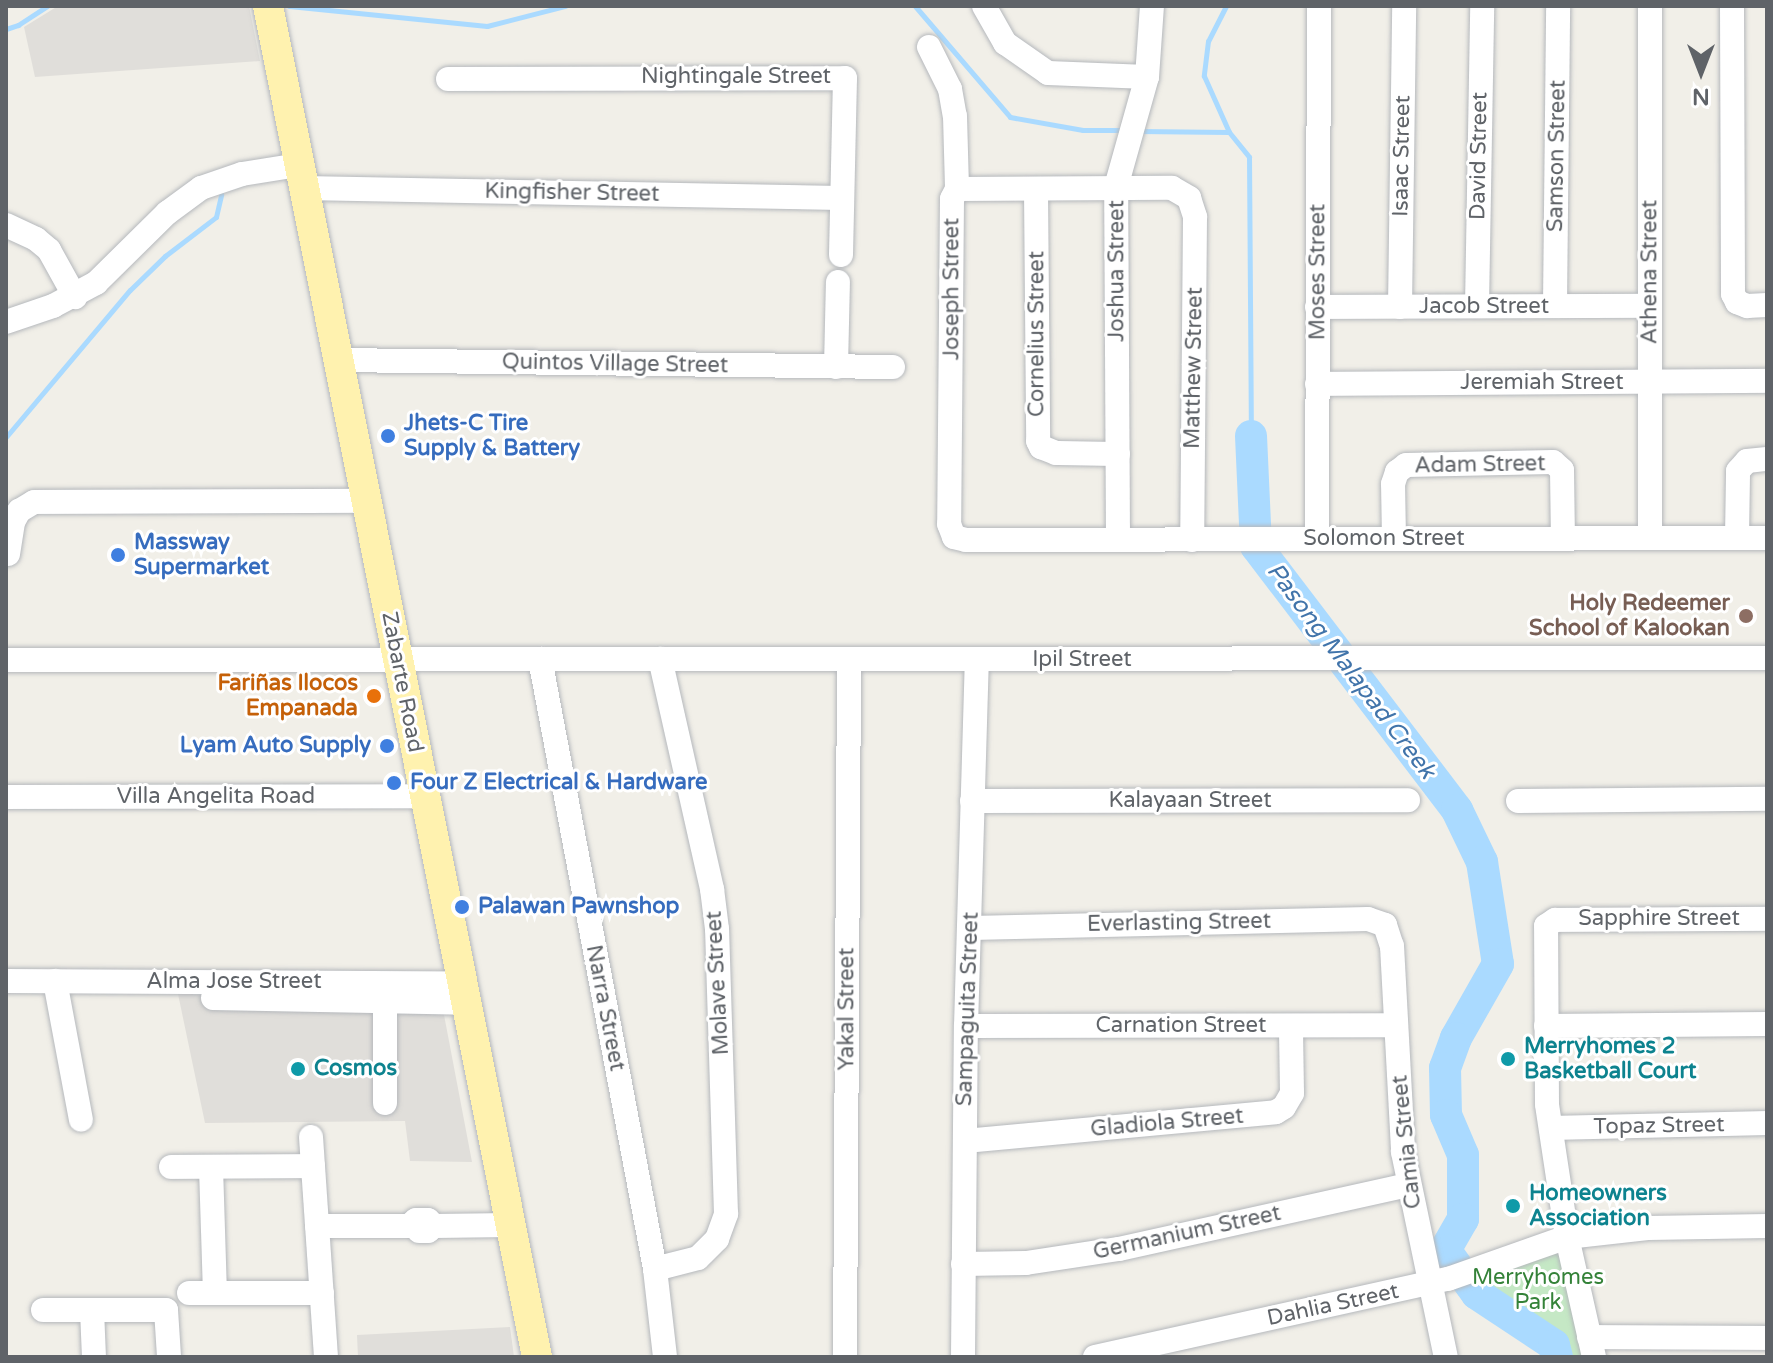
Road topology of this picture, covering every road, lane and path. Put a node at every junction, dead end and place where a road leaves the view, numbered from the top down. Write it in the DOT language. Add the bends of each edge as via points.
graph roads {
  1 [pos="268,6"];
  2 [pos="984,6"];
  3 [pos="1152,6"];
  4 [pos="1319,6"];
  5 [pos="1404,6"];
  6 [pos="1482,6"];
  7 [pos="1558,6"];
  8 [pos="1650,6"];
  9 [pos="1732,6"];
  10 [pos="929,47"];
  11 [pos="1147,77"];
  12 [pos="448,79"];
  13 [pos="301,176"];
  14 [pos="1116,187"];
  15 [pos="957,189"];
  16 [pos="1036,190"];
  17 [pos="841,198"];
  18 [pos="6,225"];
  19 [pos="841,255"];
  20 [pos="838,282"];
  21 [pos="75,297"];
  22 [pos="1767,305"];
  23 [pos="1477,306"];
  24 [pos="1555,306"];
  25 [pos="1650,306"];
  26 [pos="1317,307"];
  27 [pos="1400,307"];
  28 [pos="6,322"];
  29 [pos="337,360"];
  30 [pos="836,367"];
  31 [pos="893,367"];
  32 [pos="1767,381"];
  33 [pos="1650,382"];
  34 [pos="1317,384"];
  35 [pos="1118,454"];
  36 [pos="1767,459"];
  37 [pos="366,501"];
  38 [pos="954,537"];
  39 [pos="1563,538"];
  40 [pos="1650,538"];
  41 [pos="1737,538"];
  42 [pos="1767,538"];
  43 [pos="1317,539"];
  44 [pos="1394,539"];
  45 [pos="1118,540"];
  46 [pos="1192,540"];
  47 [pos="8,554"];
  48 [pos="1767,658"];
  49 [pos="397,659"];
  50 [pos="540,659"];
  51 [pos="660,659"];
  52 [pos="6,660"];
  53 [pos="849,660"];
  54 [pos="977,660"];
  55 [pos="425,796"];
  56 [pos="6,797"];
  57 [pos="1767,799"];
  58 [pos="1408,800"];
  59 [pos="972,801"];
  60 [pos="1518,801"];
  61 [pos="1767,919"];
  62 [pos="1385,925"];
  63 [pos="971,928"];
  64 [pos="6,981"];
  65 [pos="55,981"];
  66 [pos="464,993"];
  67 [pos="213,998"];
  68 [pos="385,1003"];
  69 [pos="1767,1024"];
  70 [pos="1396,1025"];
  71 [pos="966,1026"];
  72 [pos="1291,1026"];
  73 [pos="1546,1026"];
  74 [pos="385,1103"];
  75 [pos="81,1120"];
  76 [pos="1767,1123"];
  77 [pos="1551,1128"];
  78 [pos="311,1137"];
  79 [pos="965,1141"];
  80 [pos="313,1166"];
  81 [pos="171,1167"];
  82 [pos="211,1167"];
  83 [pos="1408,1185"];
  84 [pos="511,1225"];
  85 [pos="317,1226"];
  86 [pos="1767,1226"];
  87 [pos="1567,1237"];
  88 [pos="963,1264"];
  89 [pos="655,1269"];
  90 [pos="1439,1282"];
  91 [pos="189,1293"];
  92 [pos="215,1293"];
  93 [pos="322,1293"];
  94 [pos="43,1310"];
  95 [pos="92,1310"];
  96 [pos="1767,1338"];
  97 [pos="1592,1347"];
  98 [pos="94,1357"];
  99 [pos="169,1357"];
  100 [pos="326,1357"];
  101 [pos="537,1357"];
  102 [pos="665,1357"];
  103 [pos="845,1357"];
  104 [pos="963,1357"];
  105 [pos="1095,1357"];
  106 [pos="1446,1357"];
  1 -- 13 [label="main road, Zabarte Road"];
  2 -- 11 [label="street" via="1005,43 1048,73"];
  3 -- 11 [label="street, Joshua Street"];
  4 -- 26 [label="street, Moses Street"];
  5 -- 27 [label="street, Isaac Street"];
  6 -- 23 [label="street, David Street"];
  7 -- 24 [label="street, Samson Street"];
  8 -- 25 [label="street, Athena Street"];
  9 -- 22 [label="street" via="1733,294 1747,306"];
  10 -- 15 [label="street, Joseph Street" via="954,106"];
  11 -- 14 [label="street, Joshua Street"];
  12 -- 17 [label="street, Nightingale Street" via="839,76 847,83"];
  13 -- 17 [label="street, Kingfisher Street"];
  13 -- 21 [label="street, Kingfisher Street" via="242,174 184,198 113,269"];
  13 -- 29 [label="main road, Zabarte Road"];
  14 -- 16 [label="street"];
  14 -- 35 [label="street, Joshua Street"];
  14 -- 46 [label="street, Matthew Street" via="1172,188 1189,198 1195,217"];
  15 -- 16 [label="street"];
  15 -- 38 [label="street, Joseph Street" via="952,199 949,524"];
  16 -- 35 [label="street, Cornelius Street" via="1038,441 1056,453"];
  17 -- 19 [label="street, Nightingale Street"];
  18 -- 21 [label="street" via="49,250"];
  20 -- 30 [label="street"];
  21 -- 28 [label="street, Kingfisher Street"];
  23 -- 24 [label="street, Jacob Street"];
  23 -- 27 [label="street, Jacob Street"];
  24 -- 25 [label="street, Jacob Street"];
  25 -- 33 [label="street, Athena Street"];
  26 -- 27 [label="street, Jacob Street"];
  26 -- 34 [label="street, Moses Street"];
  29 -- 30 [label="street, Quintos Village Street"];
  29 -- 37 [label="main road, Zabarte Road"];
  30 -- 31 [label="street, Quintos Village Street"];
  32 -- 33 [label="street, Jeremiah Street"];
  33 -- 34 [label="street, Jeremiah Street"];
  33 -- 40 [label="street, Athena Street"];
  34 -- 43 [label="street, Moses Street"];
  35 -- 45 [label="street, Joshua Street"];
  36 -- 41 [label="street" via="1747,461 1738,471"];
  37 -- 47 [label="street" via="34,502 13,522"];
  37 -- 49 [label="main road, Zabarte Road"];
  38 -- 45 [label="street, Solomon Street"];
  39 -- 40 [label="street, Solomon Street"];
  39 -- 44 [label="street, Solomon Street"];
  39 -- 44 [label="street, Adam Street" via="1562,470 1553,462 1406,465 1393,484"];
  40 -- 41 [label="street, Solomon Street"];
  41 -- 42 [label="street, Solomon Street"];
  43 -- 44 [label="street, Solomon Street"];
  43 -- 46 [label="street, Solomon Street"];
  45 -- 46 [label="street, Solomon Street"];
  48 -- 54 [label="street, Ipil Street"];
  49 -- 50 [label="street, Ipil Street"];
  49 -- 52 [label="street"];
  49 -- 55 [label="main road, Zabarte Road"];
  50 -- 51 [label="street, Ipil Street"];
  50 -- 89 [label="street, Narra Street"];
  51 -- 53 [label="street, Ipil Street"];
  51 -- 89 [label="street, Molave Street" via="717,929 726,1214 717,1239 698,1258"];
  53 -- 54 [label="street, Ipil Street"];
  53 -- 103 [label="street, Yakal Street"];
  54 -- 59 [label="street, Sampaguita Street"];
  55 -- 56 [label="street, Villa Angelita Road"];
  55 -- 66 [label="main road, Zabarte Road"];
  57 -- 60 [label="street"];
  58 -- 59 [label="street, Kalayaan Street"];
  59 -- 63 [label="street, Sampaguita Street"];
  61 -- 73 [label="street, Sapphire Street" via="1550,921"];
  62 -- 63 [label="street, Everlasting Street" via="1368,919"];
  62 -- 70 [label="street, Camia Street" via="1392,946"];
  63 -- 71 [label="street, Sampaguita Street"];
  64 -- 65 [label="street, Alma Jose Street"];
  65 -- 66 [label="street, Alma Jose Street"];
  65 -- 75 [label="street"];
  66 -- 68 [label="street"];
  66 -- 84 [label="main road, Zabarte Road"];
  67 -- 68 [label="street"];
  68 -- 74 [label="street"];
  69 -- 73 [label="street"];
  70 -- 72 [label="street, Carnation Street"];
  70 -- 83 [label="street, Camia Street"];
  71 -- 72 [label="street, Carnation Street"];
  71 -- 79 [label="street, Sampaguita Street"];
  72 -- 79 [label="street, Gladiola Street" via="1292,1093 1276,1112"];
  73 -- 77 [label="street"];
  76 -- 77 [label="street, Topaz Street"];
  77 -- 87 [label="street"];
  78 -- 80 [label="street"];
  79 -- 88 [label="street, Sampaguita Street"];
  80 -- 82 [label="street"];
  80 -- 85 [label="street"];
  81 -- 82 [label="street"];
  82 -- 92 [label="street"];
  83 -- 88 [label="street, Germanium Street" via="1119,1249 1026,1263"];
  83 -- 90 [label="street, Camia Street"];
  84 -- 85 [label="street" via="434,1226 428,1231 409,1226"];
  84 -- 101 [label="main road, Zabarte Road"];
  85 -- 93 [label="street"];
  86 -- 87 [label="street, Dahlia Street" via="1648,1228"];
  87 -- 90 [label="street, Dahlia Street"];
  87 -- 97 [label="street"];
  88 -- 104 [label="street, Sampaguita Street"];
  89 -- 102 [label="street, Narra Street"];
  90 -- 105 [label="street, Dahlia Street"];
  90 -- 106 [label="street, Camia Street"];
  91 -- 92 [label="street"];
  92 -- 93 [label="street"];
  93 -- 100 [label="street"];
  94 -- 95 [label="street"];
  95 -- 98 [label="street"];
  95 -- 99 [label="street" via="166,1310"];
  96 -- 97 [label="street"];
}
